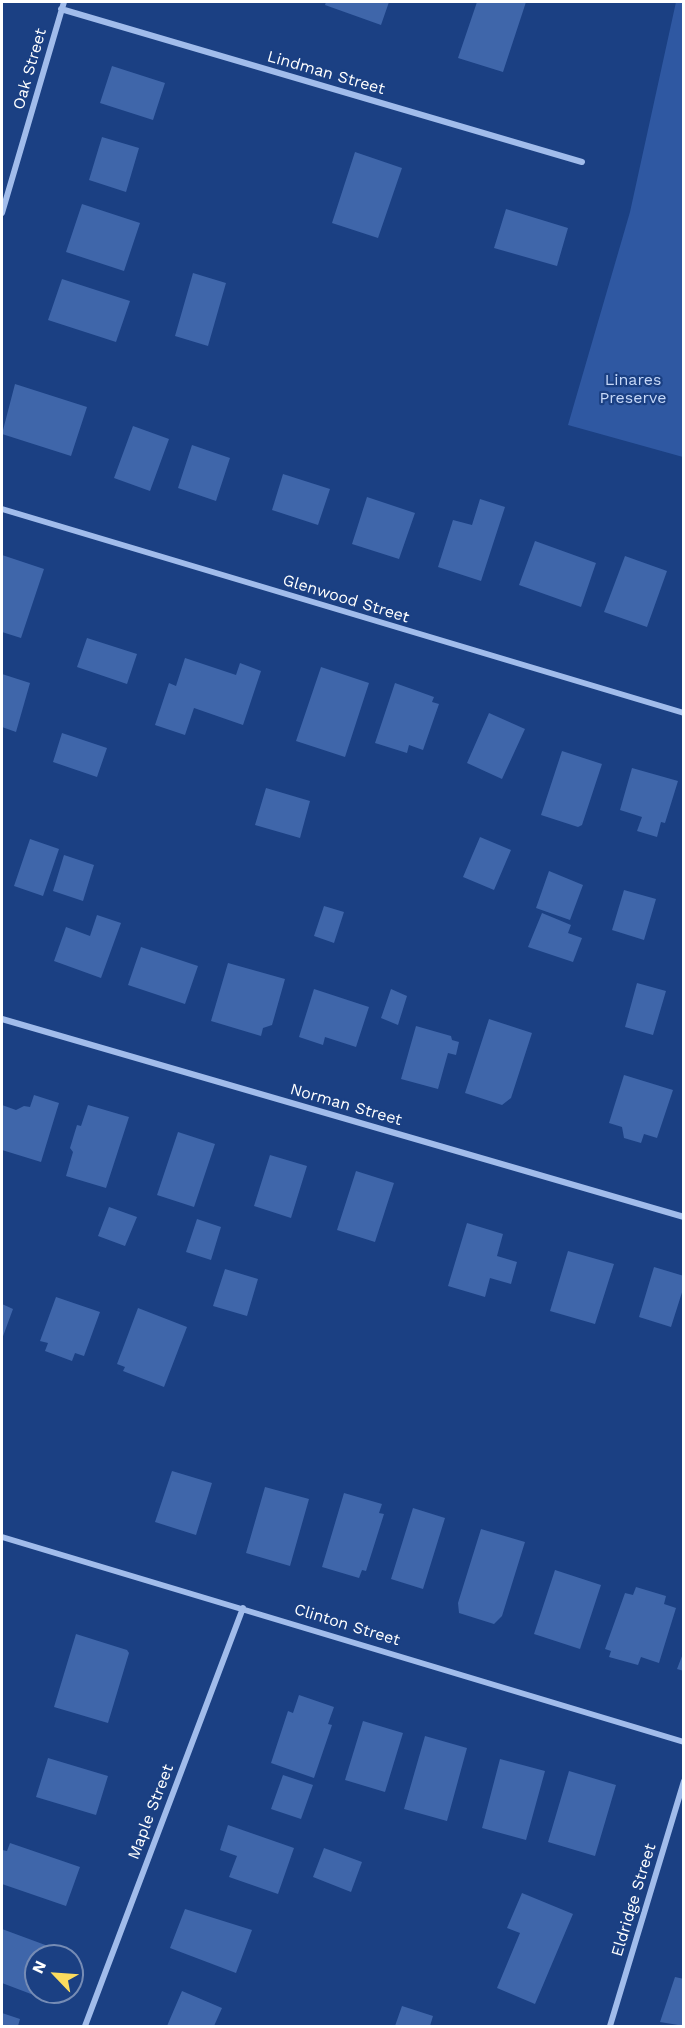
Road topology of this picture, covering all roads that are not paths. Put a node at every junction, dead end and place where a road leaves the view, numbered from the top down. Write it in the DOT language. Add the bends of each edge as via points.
graph roads {
  1 [pos="64,2"];
  2 [pos="61,9"];
  3 [pos="582,162"];
  4 [pos="2,213"];
  5 [pos="2,509"];
  6 [pos="684,713"];
  7 [pos="2,1019"];
  8 [pos="684,1217"];
  9 [pos="2,1537"];
  10 [pos="243,1608"];
  11 [pos="684,1743"];
  12 [pos="684,1781"];
  13 [pos="85,2026"];
  14 [pos="610,2026"];
  1 -- 2 [label="street, Oak Street"];
  2 -- 3 [label="street, Lindman Street"];
  2 -- 4 [label="street, Oak Street"];
  5 -- 6 [label="street, Glenwood Street"];
  7 -- 8 [label="street, Norman Street"];
  9 -- 10 [label="street, Clinton Street"];
  10 -- 11 [label="street, Clinton Street"];
  10 -- 13 [label="street, Maple Street"];
  12 -- 14 [label="street, Eldridge Street"];
}
